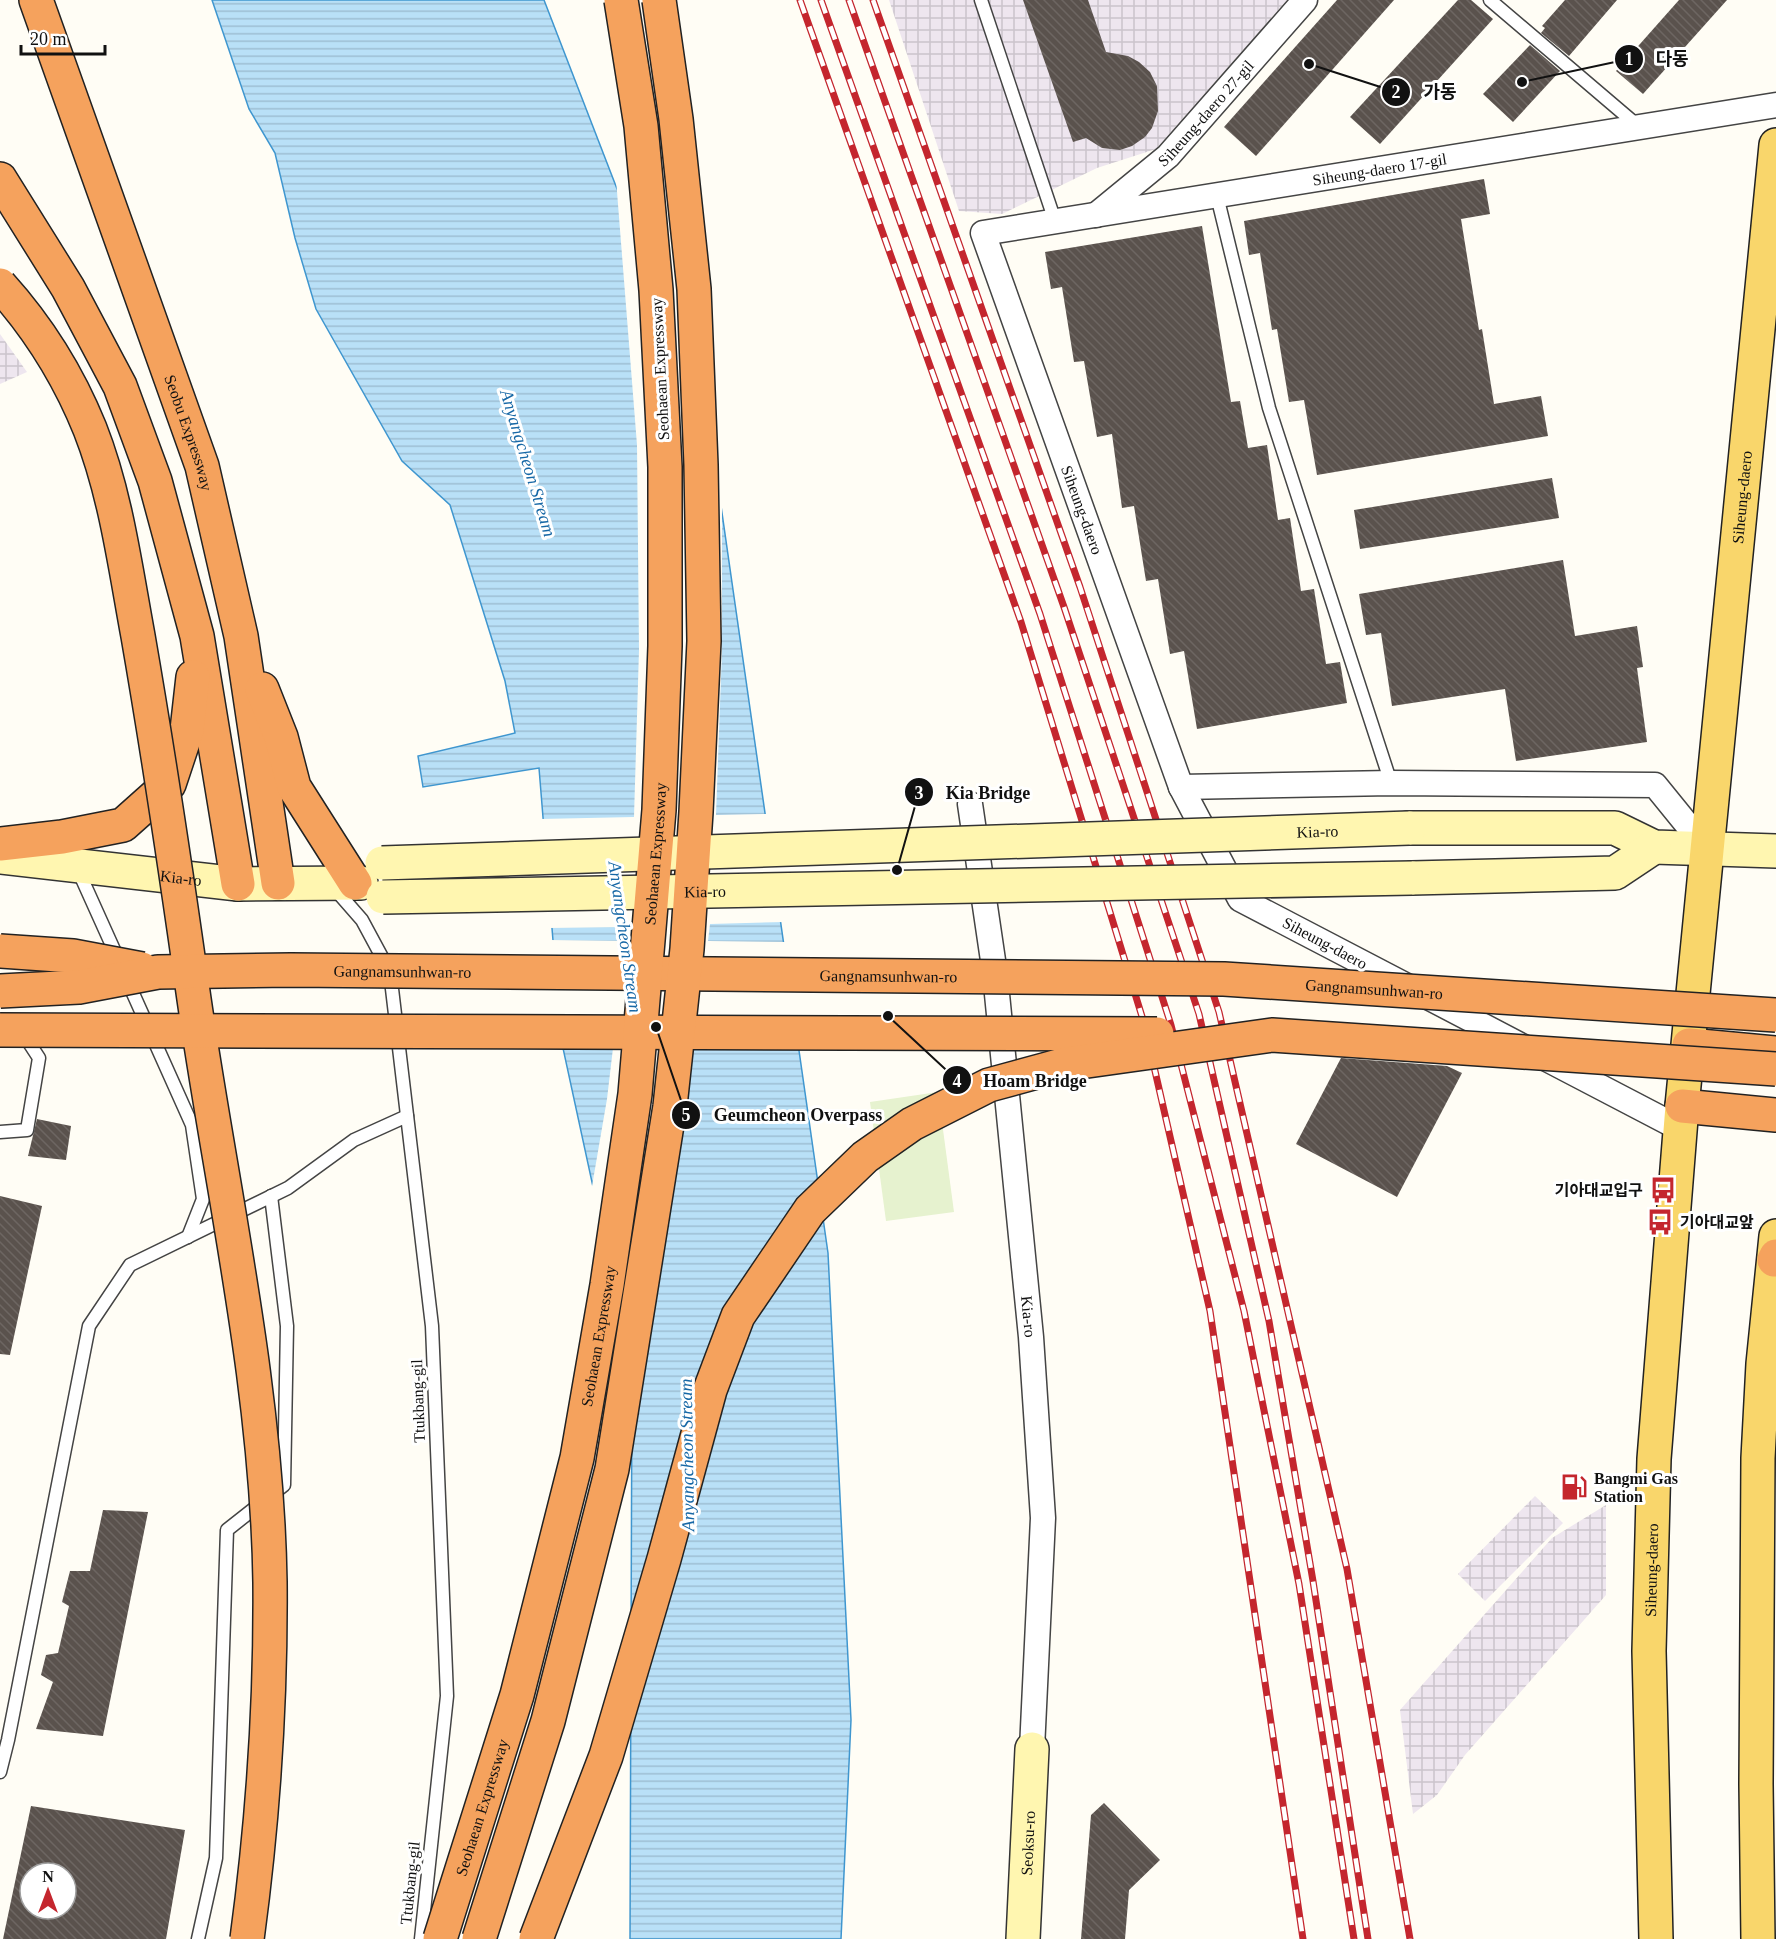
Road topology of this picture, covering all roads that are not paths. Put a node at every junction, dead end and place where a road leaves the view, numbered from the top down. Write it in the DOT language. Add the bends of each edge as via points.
graph roads {
  1 [pos="36,0"];
  2 [pos="621,0"];
  3 [pos="659,0"];
  4 [pos="981,0"];
  5 [pos="1305,0"];
  6 [pos="1490,0"];
  7 [pos="1776,105"];
  8 [pos="1639,127"];
  9 [pos="1776,145"];
  10 [pos="0,179"];
  11 [pos="1217,196"];
  12 [pos="1095,215"];
  13 [pos="1055,221"];
  14 [pos="1776,226"];
  15 [pos="983,233"];
  16 [pos="1763,275"];
  17 [pos="0,285"];
  18 [pos="197,636"];
  19 [pos="241,636"];
  20 [pos="1391,783"];
  21 [pos="1181,788"];
  22 [pos="970,804"];
  23 [pos="0,844"];
  24 [pos="1654,847"];
  25 [pos="1707,849"];
  26 [pos="1776,851"];
  27 [pos="0,857"];
  28 [pos="77,866"];
  29 [pos="362,882"];
  30 [pos="278,883"];
  31 [pos="238,884"];
  32 [pos="0,951"];
  33 [pos="158,972"];
  34 [pos="0,991"];
  35 [pos="1776,1015"];
  36 [pos="0,1019"];
  37 [pos="0,1030"];
  38 [pos="1272,1035"];
  39 [pos="1689,1045"];
  40 [pos="1776,1053"];
  41 [pos="1776,1069"];
  42 [pos="1776,1115"];
  43 [pos="407,1116"];
  44 [pos="1682,1118"];
  45 [pos="0,1132"];
  46 [pos="271,1196"];
  47 [pos="188,1237"];
  48 [pos="1775,1251"];
  49 [pos="1767,1458"];
  50 [pos="1032,1749"];
  51 [pos="0,1772"];
  52 [pos="1766,1784"];
  53 [pos="198,1939"];
  54 [pos="247,1939"];
  55 [pos="421,1939"];
  56 [pos="440,1939"];
  57 [pos="479,1939"];
  58 [pos="536,1939"];
  59 [pos="1023,1939"];
  60 [pos="1656,1939"];
  61 [pos="1758,1939"];
  1 -- 19 [label="highway, Seobu Expressway" via="202,466"];
  2 -- 56 [label="highway, Seohaean Expressway, bridge" via="641,126 656,290 665,467 665,646 658,810 635,1094 577,1458 517,1695"];
  3 -- 57 [label="highway, bridge" via="694,289 701,465 704,641 687,949 670,1106 612,1469 548,1721"];
  4 -- 13 [label="lane"];
  5 -- 12 [label="street, Siheung-daero 27-gil" via="1168,156"];
  6 -- 8 [label="lane"];
  7 -- 8 [label="street, Siheung-daero 17-gil"];
  8 -- 11 [label="street, Siheung-daero 17-gil"];
  9 -- 16 [label="main road, Siheung-daero"];
  10 -- 18 [label="highway" via="68,288 120,386 155,481"];
  11 -- 12 [label="street, Siheung-daero 17-gil"];
  11 -- 20 [label="lane" via="1269,408"];
  12 -- 13 [label="street, Siheung-daero 17-gil"];
  13 -- 15 [label="street, Siheung-daero 17-gil"];
  14 -- 16 [label="lane"];
  15 -- 21 [label="street, Siheung-daero"];
  16 -- 25 [label="main road, Siheung-daero"];
  17 -- 54 [label="highway, bridge" via="34,327 66,381 89,428 115,508 158,752 232,1233 261,1430 270,1579 268,1712"];
  18 -- 23 [label="highway" via="187,730 169,784 123,825"];
  18 -- 31 [label="highway"];
  19 -- 29 [label="highway" via="281,737 294,787"];
  19 -- 30 [label="highway, Seobu Expressway"];
  20 -- 21 [label="street"];
  20 -- 25 [label="street" via="1655,785"];
  21 -- 44 [label="street, Siheung-daero" via="1240,899"];
  22 -- 50 [label="street, Kia-ro" via="995,974 1033,1360 1043,1518"];
  24 -- 25 [label="main road, Kia-ro"];
  24 -- 29 [label="main road, Kia-ro, bridge" via="1614,828 1410,828"];
  24 -- 29 [label="main road, Kia-ro, bridge" via="1615,873 1412,878"];
  25 -- 26 [label="main road, Kia-ro"];
  25 -- 39 [label="main road, Siheung-daero"];
  27 -- 28 [label="main road, Kia-ro"];
  28 -- 31 [label="main road, Kia-ro"];
  28 -- 47 [label="lane" via="192,1125 203,1199"];
  29 -- 30 [label="main road, Kia-ro"];
  29 -- 43 [label="lane, Ttukbang-gil" via="362,920 390,972"];
  30 -- 31 [label="main road, Kia-ro"];
  32 -- 33 [label="highway, bridge" via="74,956"];
  33 -- 34 [label="highway, Gangnamsunhwan-ro, bridge" via="79,987"];
  33 -- 35 [label="highway, Gangnamsunhwan-ro, bridge" via="1224,979"];
  36 -- 45 [label="lane" via="25,1035 39,1058 27,1130"];
  37 -- 38 [label="highway, bridge"];
  38 -- 41 [label="highway, bridge"];
  38 -- 58 [label="highway, bridge" via="1066,1064 989,1085 912,1124 865,1157 810,1210 738,1316 710,1390 606,1756"];
  39 -- 40 [label="highway"];
  39 -- 44 [label="main road, Siheung-daero"];
  42 -- 44 [label="highway"];
  43 -- 46 [label="lane" via="354,1140"];
  43 -- 55 [label="lane, Ttukbang-gil" via="432,1326 447,1696"];
  44 -- 60 [label="main road, Siheung-daero" via="1654,1459 1649,1650"];
  46 -- 47 [label="lane"];
  46 -- 53 [label="lane" via="287,1326 284,1485 227,1530 216,1858"];
  47 -- 51 [label="lane" via="130,1265 89,1326"];
  48 -- 49 [label="main road" via="1763,1364"];
  49 -- 52 [label="main road"];
  50 -- 59 [label="main road, Seoksu-ro"];
  52 -- 61 [label="main road"];
}
